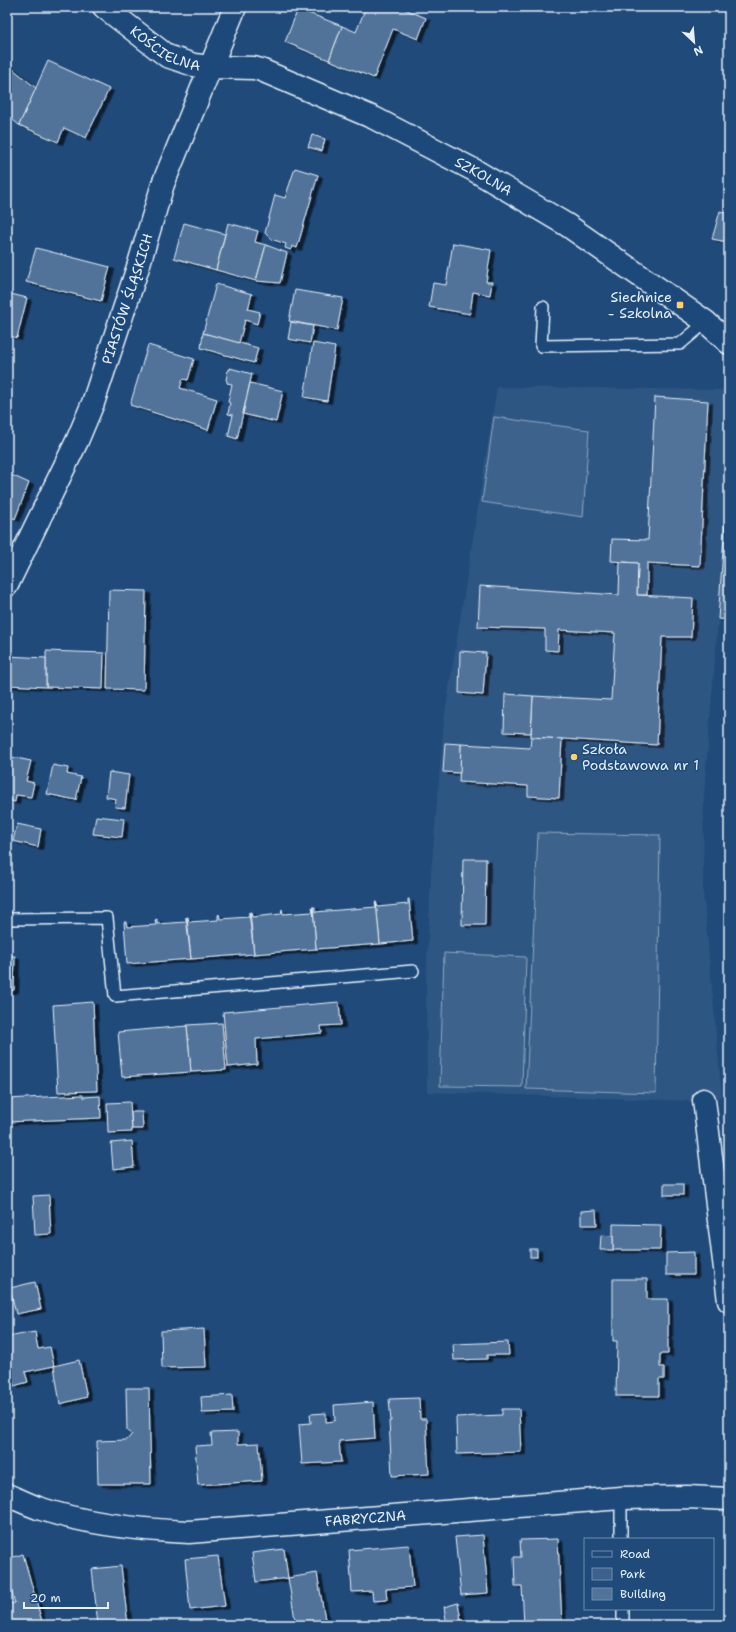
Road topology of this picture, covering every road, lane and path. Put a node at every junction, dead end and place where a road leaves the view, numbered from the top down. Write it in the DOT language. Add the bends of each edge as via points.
graph roads {
  1 [pos="104,7"];
  2 [pos="235,7"];
  3 [pos="211,66"];
  4 [pos="543,307"];
  5 [pos="706,322"];
  6 [pos="729,343"];
  7 [pos="7,585"];
  8 [pos="7,919"];
  9 [pos="413,971"];
  10 [pos="704,1100"];
  11 [pos="722,1186"];
  12 [pos="729,1301"];
  13 [pos="7,1495"];
  14 [pos="621,1498"];
  15 [pos="729,1499"];
  16 [pos="621,1538"];
  17 [pos="623,1610"];
  18 [pos="623,1625"];
  1 -- 3 [label="street, KOŚCIELNA" via="167,56 194,65"];
  2 -- 3 [label="street, PIASTÓW ŚLĄSKICH"];
  3 -- 5 [label="street, SZKOLNA" via="261,70 374,118 474,170 567,225"];
  3 -- 7 [label="street, PIASTÓW ŚLĄSKICH" via="163,184 93,403"];
  4 -- 5 [label="lane" via="542,346 680,344"];
  5 -- 6 [label="street, SZKOLNA"];
  8 -- 9 [label="lane" via="107,918 115,996"];
  10 -- 11 [label="street"];
  11 -- 12 [label="street"];
  13 -- 14 [label="street, FABRYCZNA" via="38,1508 83,1519 158,1531 188,1532"];
  14 -- 15 [label="street, FABRYCZNA" via="688,1496"];
  14 -- 16 [label="lane"];
  17 -- 18 [label="lane"];
}
